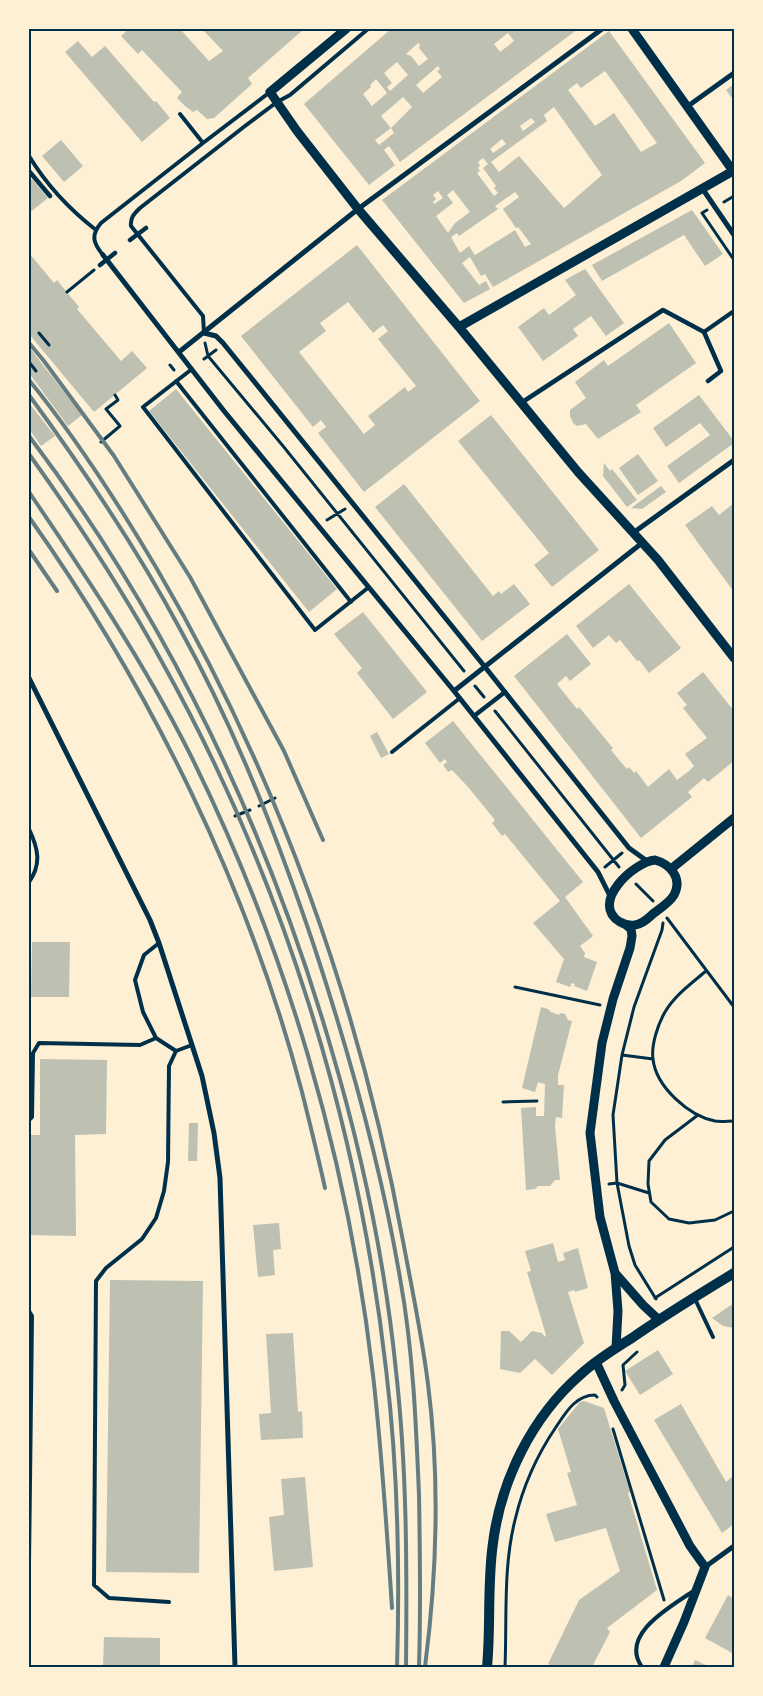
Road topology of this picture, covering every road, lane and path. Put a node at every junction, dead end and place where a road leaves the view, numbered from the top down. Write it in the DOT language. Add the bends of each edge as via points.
graph roads {
  1 [pos="346,29"];
  2 [pos="368,29"];
  3 [pos="602,29"];
  4 [pos="632,29"];
  5 [pos="734,73"];
  6 [pos="270,92"];
  7 [pos="277,102"];
  8 [pos="688,106"];
  9 [pos="180,114"];
  10 [pos="202,142"];
  11 [pos="29,156"];
  12 [pos="29,171"];
  13 [pos="733,172"];
  14 [pos="701,188"];
  15 [pos="50,196"];
  16 [pos="358,209"];
  17 [pos="146,228"];
  18 [pos="96,230"];
  19 [pos="138,234"];
  20 [pos="734,235"];
  21 [pos="130,240"];
  22 [pos="114,254"];
  23 [pos="104,258"];
  24 [pos="100,265"];
  25 [pos="67,292"];
  26 [pos="734,311"];
  27 [pos="459,327"];
  28 [pos="704,332"];
  29 [pos="39,333"];
  30 [pos="204,333"];
  31 [pos="50,345"];
  32 [pos="220,346"];
  33 [pos="179,352"];
  34 [pos="206,357"];
  35 [pos="29,362"];
  36 [pos="192,369"];
  37 [pos="36,371"];
  38 [pos="176,381"];
  39 [pos="708,381"];
  40 [pos="115,395"];
  41 [pos="521,403"];
  42 [pos="101,442"];
  43 [pos="734,460"];
  44 [pos="353,503"];
  45 [pos="337,513"];
  46 [pos="318,525"];
  47 [pos="633,533"];
  48 [pos="642,543"];
  49 [pos="369,587"];
  50 [pos="351,602"];
  51 [pos="734,658"];
  52 [pos="485,667"];
  53 [pos="29,678"];
  54 [pos="470,679"];
  55 [pos="454,691"];
  56 [pos="505,692"];
  57 [pos="460,698"];
  58 [pos="490,704"];
  59 [pos="474,716"];
  60 [pos="392,752"];
  61 [pos="275,798"];
  62 [pos="259,806"];
  63 [pos="250,810"];
  64 [pos="235,816"];
  65 [pos="734,818"];
  66 [pos="29,829"];
  67 [pos="647,861"];
  68 [pos="671,869"];
  69 [pos="628,876"];
  70 [pos="29,882"];
  71 [pos="610,896"];
  72 [pos="662,912"];
  73 [pos="626,925"];
  74 [pos="159,943"];
  75 [pos="706,971"];
  76 [pos="515,987"];
  77 [pos="734,1007"];
  78 [pos="611,1008"];
  79 [pos="156,1038"];
  80 [pos="192,1045"];
  81 [pos="176,1051"];
  82 [pos="622,1055"];
  83 [pos="653,1059"];
  84 [pos="537,1101"];
  85 [pos="503,1102"];
  86 [pos="698,1115"];
  87 [pos="29,1120"];
  88 [pos="734,1121"];
  89 [pos="617,1183"];
  90 [pos="596,1185"];
  91 [pos="649,1192"];
  92 [pos="734,1211"];
  93 [pos="734,1247"];
  94 [pos="615,1273"];
  95 [pos="734,1273"];
  96 [pos="694,1298"];
  97 [pos="29,1311"];
  98 [pos="659,1320"];
  99 [pos="713,1337"];
  100 [pos="643,1347"];
  101 [pos="616,1348"];
  102 [pos="596,1362"];
  103 [pos="612,1397"];
  104 [pos="30,1409"];
  105 [pos="612,1428"];
  106 [pos="734,1546"];
  107 [pos="29,1563"];
  108 [pos="704,1567"];
  109 [pos="696,1590"];
  110 [pos="169,1602"];
  111 [pos="667,1610"];
  112 [pos="235,1667"];
  113 [pos="487,1667"];
  114 [pos="505,1667"];
  115 [pos="642,1667"];
  116 [pos="664,1667"];
  1 -- 6 [label="street"];
  2 -- 7 [label="lane" via="290,95"];
  3 -- 16 [label="street"];
  4 -- 8 [label="street"];
  5 -- 8 [label="street"];
  6 -- 7 [label="street"];
  6 -- 10 [label="lane"];
  7 -- 16 [label="street"];
  7 -- 19 [label="lane" via="140,208 130,221"];
  8 -- 13 [label="street"];
  9 -- 10 [label="lane"];
  10 -- 18 [label="lane"];
  11 -- 18 [label="lane" via="75,214"];
  12 -- 15 [label="street"];
  13 -- 14 [label="street"];
  14 -- 20 [label="street"];
  14 -- 27 [label="street"];
  16 -- 27 [label="street"];
  16 -- 30 [label="street"];
  17 -- 19 [label="street"];
  18 -- 23 [label="lane" via="96,247"];
  19 -- 21 [label="street"];
  19 -- 30 [label="lane" via="203,316"];
  22 -- 23 [label="street"];
  23 -- 24 [label="street"];
  23 -- 33 [label="street"];
  24 -- 25 [label="path"];
  26 -- 28 [label="lane"];
  27 -- 41 [label="street"];
  28 -- 39 [label="street" via="720,371"];
  28 -- 41 [label="street" via="663,310"];
  29 -- 31 [label="path"];
  30 -- 33 [label="street"];
  30 -- 34 [label="path"];
  30 -- 44 [label="street" via="220,339"];
  32 -- 34 [label="path"];
  33 -- 36 [label="street"];
  34 -- 45 [label="path"];
  35 -- 37 [label="path"];
  36 -- 38 [label="lane"];
  36 -- 46 [label="street"];
  38 -- 50 [label="lane"];
  38 -- 50 [label="lane" via="143,408 315,630"];
  40 -- 42 [label="path" via="118,400 106,409 120,426"];
  41 -- 47 [label="street"];
  43 -- 47 [label="street"];
  44 -- 45 [label="path"];
  44 -- 52 [label="street"];
  45 -- 46 [label="path"];
  45 -- 54 [label="path"];
  46 -- 49 [label="street"];
  47 -- 48 [label="street"];
  48 -- 51 [label="street"];
  48 -- 52 [label="street"];
  49 -- 50 [label="lane"];
  49 -- 55 [label="street"];
  52 -- 54 [label="street"];
  52 -- 56 [label="street"];
  53 -- 74 [label="street" via="145,907"];
  54 -- 55 [label="street"];
  54 -- 58 [label="path"];
  55 -- 57 [label="street"];
  56 -- 58 [label="street"];
  56 -- 67 [label="street" via="629,848"];
  57 -- 59 [label="street"];
  57 -- 60 [label="lane"];
  58 -- 59 [label="street"];
  58 -- 69 [label="path"];
  59 -- 71 [label="street" via="598,872"];
  61 -- 62 [label="path"];
  63 -- 64 [label="path"];
  65 -- 68 [label="street"];
  66 -- 70 [label="lane" via="39,860"];
  67 -- 68 [label="street" via="663,862"];
  67 -- 69 [label="street"];
  68 -- 72 [label="street" via="676,887"];
  69 -- 71 [label="street"];
  69 -- 72 [label="path"];
  71 -- 73 [label="street" via="611,911"];
  72 -- 73 [label="street" via="642,923"];
  72 -- 75 [label="path"];
  72 -- 82 [label="path" via="662,930 634,1007"];
  73 -- 78 [label="street" via="631,929 630,948"];
  74 -- 79 [label="lane" via="144,954 135,980 143,1012"];
  74 -- 80 [label="street"];
  75 -- 77 [label="path"];
  75 -- 83 [label="path" via="681,992 666,1011 658,1029"];
  76 -- 78 [label="path"];
  78 -- 90 [label="street" via="602,1043 590,1133"];
  79 -- 81 [label="lane"];
  79 -- 87 [label="lane" via="140,1046 40,1043 32,1053 32,1117"];
  80 -- 81 [label="lane"];
  80 -- 112 [label="street" via="202,1076 220,1178"];
  81 -- 110 [label="lane" via="169,1066 168,1162 156,1218 142,1239 106,1268 96,1282 94,1585 109,1598"];
  82 -- 83 [label="path"];
  82 -- 89 [label="path" via="613,1115"];
  83 -- 86 [label="path" via="667,1090"];
  84 -- 85 [label="path"];
  86 -- 88 [label="path" via="716,1121"];
  86 -- 91 [label="path" via="665,1140 649,1161"];
  89 -- 90 [label="path"];
  89 -- 91 [label="path"];
  89 -- 93 [label="path" via="635,1265 656,1298"];
  90 -- 94 [label="street" via="600,1217"];
  91 -- 92 [label="path" via="651,1202 669,1219 689,1224 715,1220"];
  94 -- 98 [label="street"];
  94 -- 101 [label="street"];
  95 -- 96 [label="main road"];
  96 -- 98 [label="main road"];
  96 -- 99 [label="lane"];
  97 -- 104 [label="lane" via="32,1316"];
  98 -- 101 [label="main road"];
  100 -- 103 [label="path" via="623,1366 624,1388"];
  101 -- 102 [label="main road"];
  102 -- 103 [label="street"];
  102 -- 113 [label="main road" via="561,1393 536,1426 521,1452 503,1497 493,1543"];
  103 -- 108 [label="street"];
  103 -- 114 [label="path" via="602,1401 595,1395 580,1398 546,1442 526,1480 510,1546"];
  104 -- 107 [label="lane"];
  105 -- 111 [label="path"];
  106 -- 108 [label="street"];
  108 -- 109 [label="street"];
  109 -- 111 [label="lane"];
  109 -- 116 [label="street"];
  111 -- 115 [label="lane" via="644,1630 636,1642 635,1652"];
}
